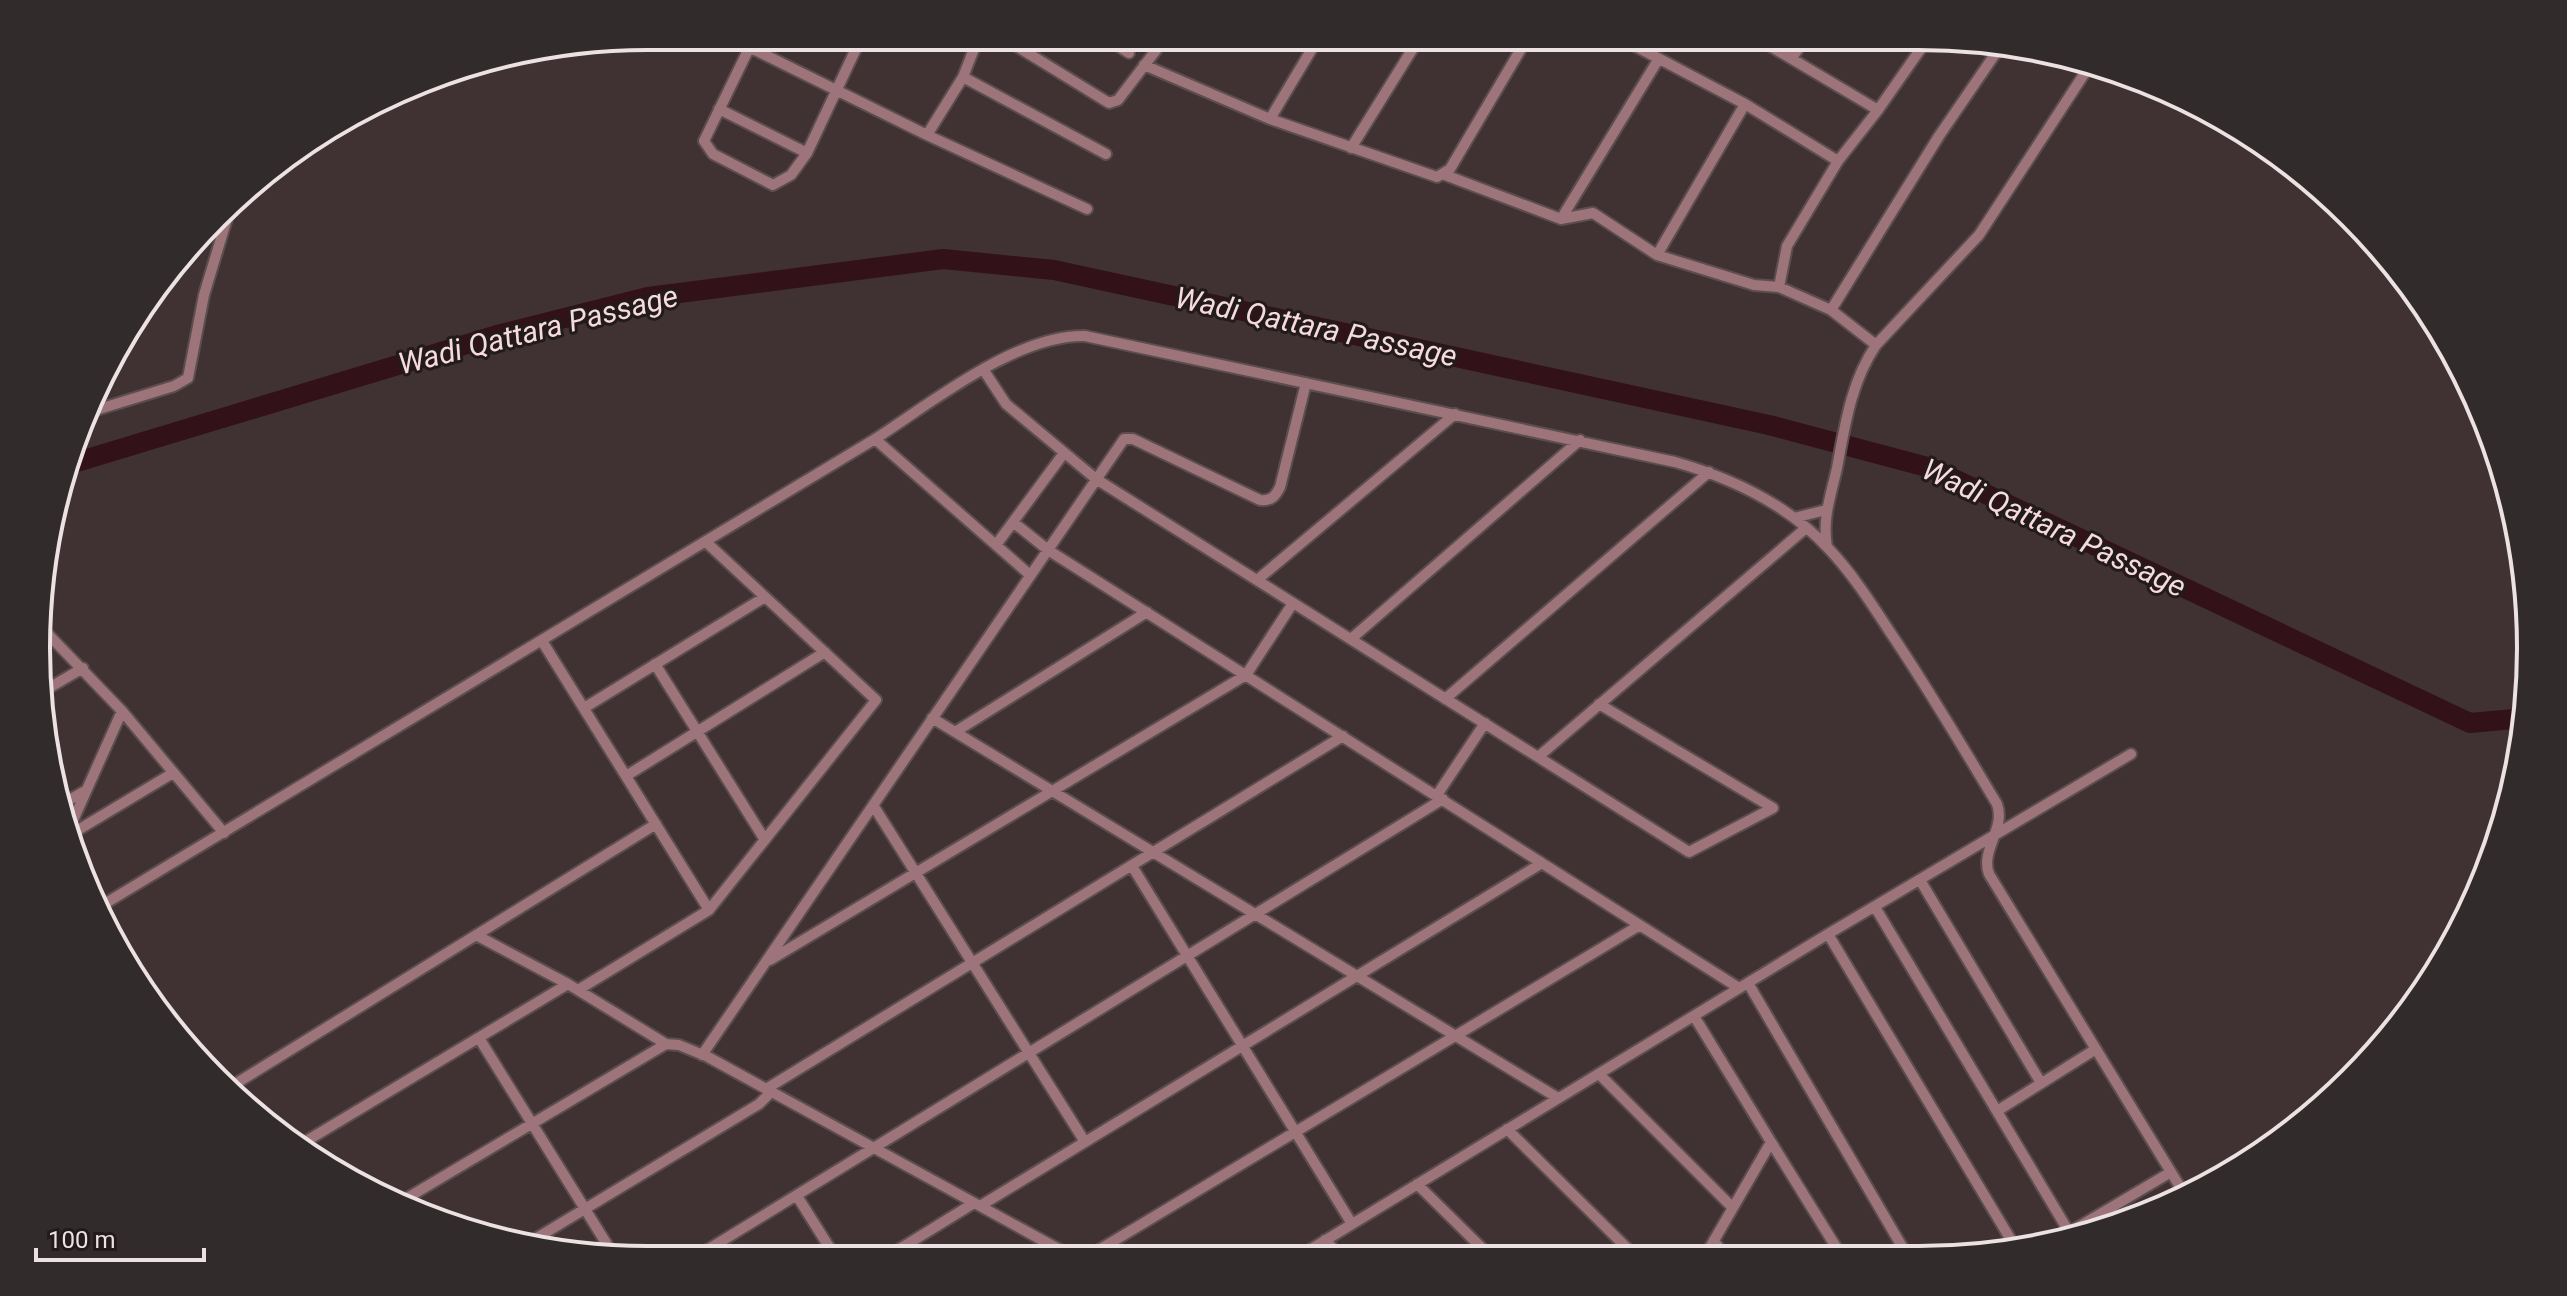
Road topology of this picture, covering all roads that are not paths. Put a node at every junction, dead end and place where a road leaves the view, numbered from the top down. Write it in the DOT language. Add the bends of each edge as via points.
graph roads {
  1 [pos="748,50"];
  2 [pos="755,50"];
  3 [pos="855,50"];
  4 [pos="974,50"];
  5 [pos="1023,50"];
  6 [pos="1124,50"];
  7 [pos="1156,50"];
  8 [pos="1311,50"];
  9 [pos="1412,50"];
  10 [pos="1520,50"];
  11 [pos="1641,50"];
  12 [pos="1778,50"];
  13 [pos="1797,50"];
  14 [pos="1920,50"];
  15 [pos="1129,53"];
  16 [pos="1995,55"];
  17 [pos="1792,58"];
  18 [pos="1658,60"];
  19 [pos="1144,65"];
  20 [pos="2085,73"];
  21 [pos="963,77"];
  22 [pos="836,90"];
  23 [pos="1745,104"];
  24 [pos="719,109"];
  25 [pos="1878,110"];
  26 [pos="1270,119"];
  27 [pos="927,135"];
  28 [pos="1351,148"];
  29 [pos="807,153"];
  30 [pos="1106,154"];
  31 [pos="1838,161"];
  32 [pos="1445,175"];
  33 [pos="1087,209"];
  34 [pos="1561,219"];
  35 [pos="225,225"];
  36 [pos="1657,255"];
  37 [pos="1779,287"];
  38 [pos="1831,310"];
  39 [pos="1876,345"];
  40 [pos="983,369"];
  41 [pos="1306,383"];
  42 [pos="101,409"];
  43 [pos="1455,414"];
  44 [pos="875,439"];
  45 [pos="1580,440"];
  46 [pos="1064,453"];
  47 [pos="1709,472"];
  48 [pos="1096,479"];
  49 [pos="1826,510"];
  50 [pos="1794,518"];
  51 [pos="1013,522"];
  52 [pos="1806,528"];
  53 [pos="706,542"];
  54 [pos="996,545"];
  55 [pos="1827,547"];
  56 [pos="1048,550"];
  57 [pos="1030,575"];
  58 [pos="1257,580"];
  59 [pos="765,597"];
  60 [pos="1293,603"];
  61 [pos="1147,612"];
  62 [pos="50,636"];
  63 [pos="1351,639"];
  64 [pos="542,641"];
  65 [pos="825,652"];
  66 [pos="655,664"];
  67 [pos="83,668"];
  68 [pos="1246,675"];
  69 [pos="51,687"];
  70 [pos="1445,699"];
  71 [pos="1599,704"];
  72 [pos="584,708"];
  73 [pos="122,711"];
  74 [pos="932,718"];
  75 [pos="1485,723"];
  76 [pos="698,731"];
  77 [pos="955,732"];
  78 [pos="1343,736"];
  79 [pos="2131,754"];
  80 [pos="1538,757"];
  81 [pos="173,773"];
  82 [pos="626,776"];
  83 [pos="1052,791"];
  84 [pos="84,792"];
  85 [pos="1440,797"];
  86 [pos="69,800"];
  87 [pos="873,805"];
  88 [pos="74,816"];
  89 [pos="656,824"];
  90 [pos="79,830"];
  91 [pos="224,833"];
  92 [pos="1995,837"];
  93 [pos="765,840"];
  94 [pos="1153,853"];
  95 [pos="1542,863"];
  96 [pos="1132,866"];
  97 [pos="916,873"];
  98 [pos="1920,880"];
  99 [pos="108,902"];
  100 [pos="1875,907"];
  101 [pos="709,910"];
  102 [pos="1255,915"];
  103 [pos="1640,925"];
  104 [pos="1828,934"];
  105 [pos="476,935"];
  106 [pos="1187,956"];
  107 [pos="765,964"];
  108 [pos="971,964"];
  109 [pos="1356,976"];
  110 [pos="1743,986"];
  111 [pos="573,987"];
  112 [pos="1694,1016"];
  113 [pos="1456,1036"];
  114 [pos="479,1038"];
  115 [pos="666,1044"];
  116 [pos="1243,1045"];
  117 [pos="2096,1049"];
  118 [pos="1030,1053"];
  119 [pos="702,1055"];
  120 [pos="1599,1074"];
  121 [pos="237,1083"];
  122 [pos="2041,1083"];
  123 [pos="768,1090"];
  124 [pos="1558,1098"];
  125 [pos="1997,1111"];
  126 [pos="532,1123"];
  127 [pos="1507,1129"];
  128 [pos="1296,1132"];
  129 [pos="309,1140"];
  130 [pos="1085,1142"];
  131 [pos="1771,1142"];
  132 [pos="874,1149"];
  133 [pos="2171,1172"];
  134 [pos="1417,1184"];
  135 [pos="2179,1186"];
  136 [pos="410,1196"];
  137 [pos="797,1196"];
  138 [pos="977,1205"];
  139 [pos="1732,1207"];
  140 [pos="585,1209"];
  141 [pos="2086,1222"];
  142 [pos="1352,1224"];
  143 [pos="2066,1228"];
  144 [pos="539,1236"];
  145 [pos="2010,1239"];
  146 [pos="1325,1240"];
  147 [pos="1714,1240"];
  148 [pos="607,1245"];
  149 [pos="714,1246"];
  150 [pos="828,1246"];
  151 [pos="906,1246"];
  152 [pos="1053,1246"];
  153 [pos="1105,1246"];
  154 [pos="1315,1246"];
  155 [pos="1331,1246"];
  156 [pos="1480,1246"];
  157 [pos="1625,1246"];
  158 [pos="1711,1246"];
  159 [pos="1718,1246"];
  160 [pos="1835,1246"];
  161 [pos="1902,1246"];
  1 -- 24 [label="street"];
  2 -- 22 [label="street"];
  3 -- 22 [label="street"];
  4 -- 21 [label="street"];
  5 -- 19 [label="street" via="1109,103 1118,100"];
  6 -- 15 [label="street"];
  7 -- 19 [label="street"];
  8 -- 26 [label="street"];
  9 -- 28 [label="street"];
  10 -- 32 [label="street"];
  11 -- 18 [label="street"];
  12 -- 17 [label="street"];
  13 -- 17 [label="street"];
  14 -- 25 [label="street"];
  16 -- 38 [label="street"];
  17 -- 25 [label="street"];
  18 -- 23 [label="street"];
  18 -- 34 [label="street"];
  19 -- 26 [label="street"];
  20 -- 39 [label="street" via="1979,235"];
  21 -- 27 [label="street"];
  21 -- 30 [label="street"];
  22 -- 27 [label="street"];
  22 -- 29 [label="street"];
  23 -- 31 [label="street"];
  23 -- 36 [label="street"];
  24 -- 29 [label="street"];
  24 -- 29 [label="street" via="704,141 713,154 773,185 791,175"];
  25 -- 31 [label="street"];
  26 -- 28 [label="street"];
  27 -- 33 [label="street"];
  28 -- 32 [label="street" via="1430,177"];
  31 -- 37 [label="street" via="1787,246"];
  32 -- 34 [label="street"];
  34 -- 36 [label="street" via="1593,213"];
  35 -- 42 [label="street" via="204,295 188,378"];
  36 -- 37 [label="street" via="1754,285"];
  37 -- 38 [label="street"];
  38 -- 39 [label="street"];
  39 -- 49 [label="street" via="1853,389"];
  40 -- 41 [label="street" via="1041,342 1070,335"];
  40 -- 44 [label="street"];
  40 -- 46 [label="street" via="1006,404"];
  41 -- 43 [label="street"];
  41 -- 48 [label="street" via="1276,496 1260,500 1133,439 1124,439"];
  43 -- 45 [label="street"];
  43 -- 58 [label="street"];
  44 -- 53 [label="street"];
  44 -- 54 [label="street"];
  45 -- 47 [label="street"];
  45 -- 63 [label="street"];
  46 -- 48 [label="street"];
  46 -- 51 [label="street"];
  47 -- 50 [label="street"];
  47 -- 70 [label="street"];
  48 -- 56 [label="street"];
  48 -- 58 [label="street"];
  49 -- 50 [label="street"];
  49 -- 55 [label="street"];
  50 -- 52 [label="street"];
  51 -- 54 [label="street"];
  51 -- 56 [label="street"];
  52 -- 55 [label="street"];
  52 -- 71 [label="street"];
  53 -- 59 [label="street"];
  53 -- 64 [label="street"];
  54 -- 57 [label="street"];
  55 -- 92 [label="street" via="1921,678 1997,804"];
  56 -- 57 [label="street"];
  56 -- 61 [label="street"];
  57 -- 74 [label="street"];
  58 -- 60 [label="street"];
  59 -- 65 [label="street"];
  59 -- 66 [label="street"];
  60 -- 63 [label="street"];
  60 -- 68 [label="street"];
  61 -- 68 [label="street"];
  61 -- 77 [label="street"];
  62 -- 67 [label="street"];
  63 -- 70 [label="street"];
  64 -- 72 [label="street"];
  64 -- 91 [label="street"];
  65 -- 76 [label="street"];
  65 -- 93 [label="street" via="876,700"];
  66 -- 72 [label="street"];
  66 -- 76 [label="street"];
  67 -- 69 [label="street"];
  67 -- 73 [label="street"];
  68 -- 78 [label="street"];
  68 -- 83 [label="street"];
  70 -- 75 [label="street"];
  71 -- 80 [label="street"];
  71 -- 80 [label="street" via="1773,808 1689,852"];
  72 -- 82 [label="street"];
  73 -- 81 [label="street"];
  73 -- 84 [label="street"];
  74 -- 77 [label="street"];
  74 -- 87 [label="street"];
  75 -- 80 [label="street"];
  75 -- 85 [label="street"];
  76 -- 82 [label="street"];
  76 -- 93 [label="street"];
  77 -- 83 [label="street"];
  78 -- 85 [label="street"];
  78 -- 94 [label="street"];
  79 -- 92 [label="street"];
  81 -- 90 [label="street"];
  81 -- 91 [label="street"];
  82 -- 89 [label="street"];
  83 -- 94 [label="street"];
  83 -- 97 [label="street"];
  84 -- 86 [label="street"];
  84 -- 88 [label="street"];
  85 -- 95 [label="street"];
  85 -- 102 [label="street"];
  87 -- 97 [label="street"];
  87 -- 107 [label="street"];
  89 -- 101 [label="street"];
  89 -- 105 [label="street"];
  91 -- 99 [label="street"];
  92 -- 98 [label="street"];
  92 -- 117 [label="street" via="1986,857 1989,874"];
  93 -- 101 [label="street"];
  94 -- 96 [label="street"];
  94 -- 102 [label="street"];
  95 -- 103 [label="street"];
  95 -- 109 [label="street"];
  96 -- 106 [label="street"];
  96 -- 108 [label="street"];
  97 -- 107 [label="street"];
  97 -- 108 [label="street"];
  98 -- 100 [label="street"];
  98 -- 122 [label="street"];
  100 -- 104 [label="street"];
  100 -- 125 [label="street"];
  101 -- 111 [label="street"];
  102 -- 106 [label="street"];
  102 -- 109 [label="street"];
  103 -- 110 [label="street"];
  103 -- 113 [label="street"];
  104 -- 110 [label="street"];
  104 -- 145 [label="street"];
  105 -- 111 [label="street"];
  105 -- 121 [label="street"];
  106 -- 116 [label="street"];
  106 -- 118 [label="street"];
  107 -- 119 [label="street"];
  108 -- 118 [label="street"];
  108 -- 123 [label="street"];
  109 -- 113 [label="street"];
  109 -- 116 [label="street"];
  110 -- 112 [label="street"];
  110 -- 161 [label="street"];
  111 -- 114 [label="street"];
  111 -- 115 [label="street"];
  112 -- 120 [label="street"];
  112 -- 131 [label="street"];
  113 -- 124 [label="street"];
  113 -- 128 [label="street"];
  114 -- 126 [label="street"];
  114 -- 129 [label="street"];
  115 -- 119 [label="street"];
  115 -- 126 [label="street"];
  116 -- 128 [label="street"];
  116 -- 130 [label="street"];
  117 -- 122 [label="street"];
  117 -- 133 [label="street"];
  118 -- 130 [label="street"];
  118 -- 132 [label="street"];
  119 -- 123 [label="street"];
  120 -- 124 [label="street"];
  120 -- 139 [label="street"];
  122 -- 125 [label="street"];
  123 -- 132 [label="street"];
  123 -- 140 [label="street" via="759,1104"];
  124 -- 127 [label="street"];
  125 -- 143 [label="street"];
  126 -- 136 [label="street"];
  126 -- 140 [label="street"];
  127 -- 134 [label="street"];
  127 -- 157 [label="street"];
  128 -- 142 [label="street"];
  128 -- 153 [label="street"];
  130 -- 138 [label="street"];
  131 -- 139 [label="street"];
  131 -- 160 [label="street"];
  132 -- 137 [label="street"];
  132 -- 138 [label="street"];
  133 -- 135 [label="street"];
  133 -- 141 [label="street"];
  134 -- 142 [label="street"];
  134 -- 156 [label="street"];
  137 -- 149 [label="street"];
  137 -- 150 [label="street"];
  138 -- 151 [label="street"];
  138 -- 152 [label="street"];
  139 -- 147 [label="street"];
  140 -- 144 [label="street"];
  140 -- 148 [label="street"];
  142 -- 146 [label="street"];
  146 -- 154 [label="street"];
  146 -- 155 [label="street"];
  147 -- 158 [label="street"];
  147 -- 159 [label="street"];
}
